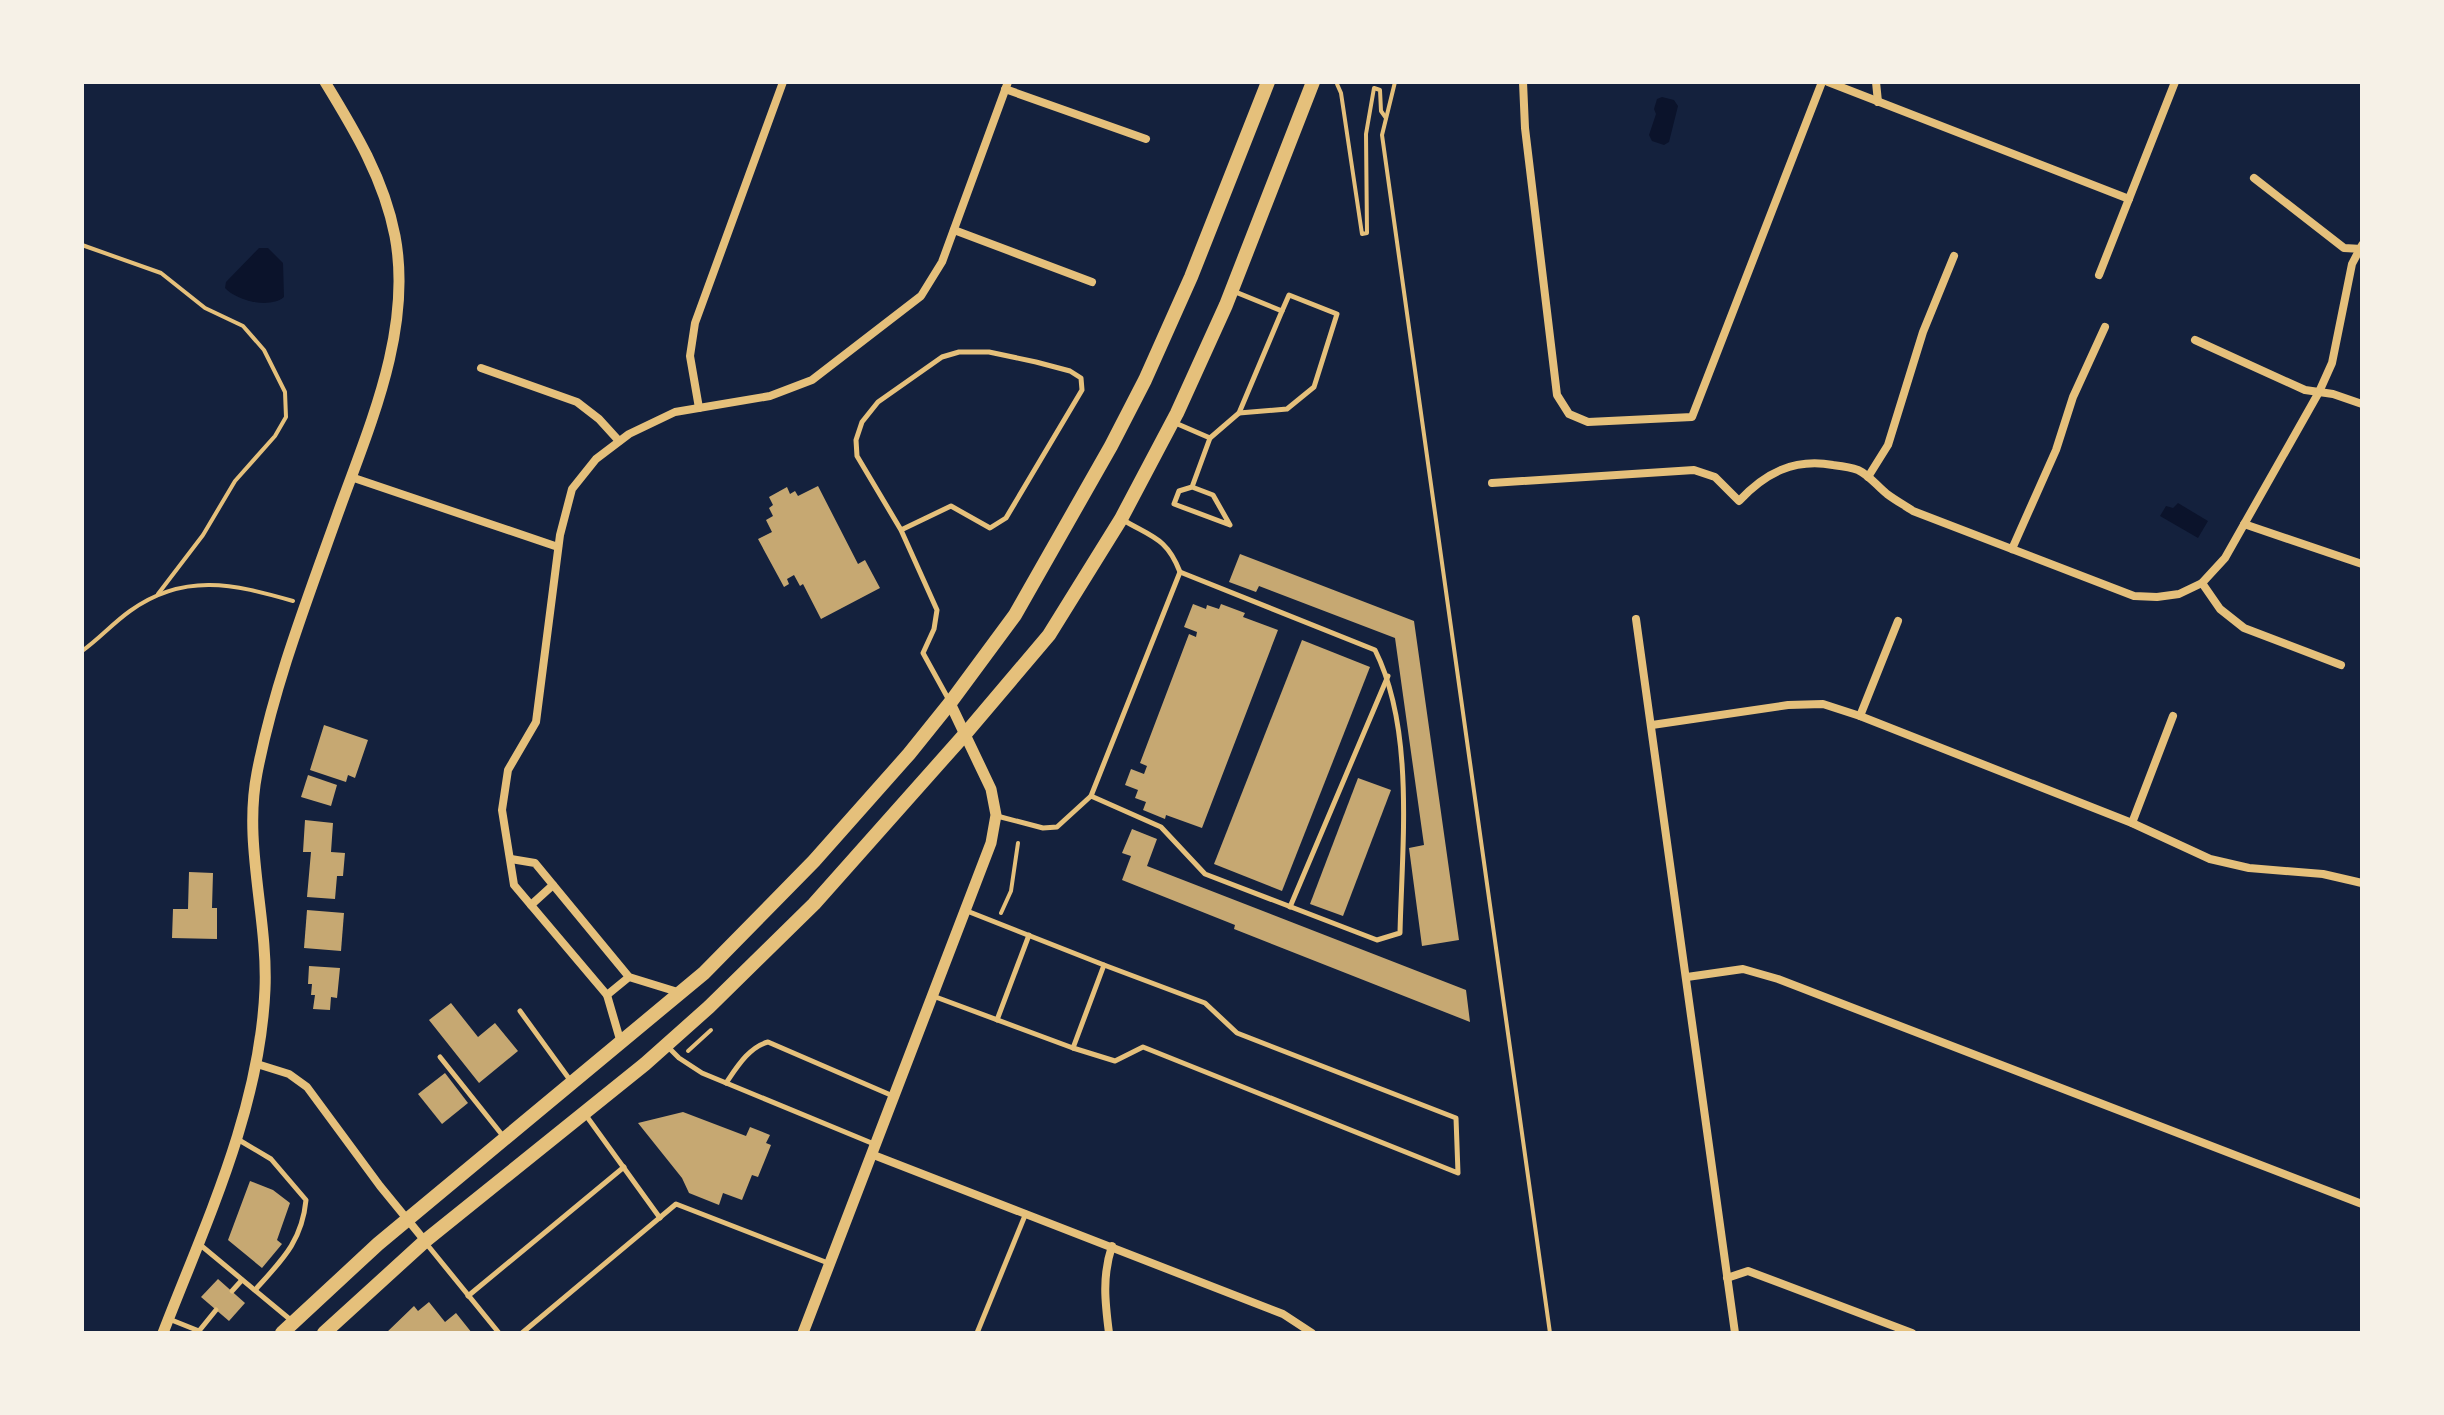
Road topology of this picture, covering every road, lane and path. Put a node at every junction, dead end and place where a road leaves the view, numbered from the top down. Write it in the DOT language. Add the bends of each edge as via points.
graph roads {
  1 [pos="325,82"];
  2 [pos="783,82"];
  3 [pos="1268,82"];
  4 [pos="1313,82"];
  5 [pos="1395,82"];
  6 [pos="1523,82"];
  7 [pos="1825,82"];
  8 [pos="1876,82"];
  9 [pos="2175,82"];
  10 [pos="1337,84"];
  11 [pos="1006,85"];
  12 [pos="1878,102"];
  13 [pos="1386,118"];
  14 [pos="1146,139"];
  15 [pos="2254,178"];
  16 [pos="2129,199"];
  17 [pos="954,230"];
  18 [pos="82,245"];
  19 [pos="2361,248"];
  20 [pos="1954,256"];
  21 [pos="2099,275"];
  22 [pos="1092,282"];
  23 [pos="1231,291"];
  24 [pos="1282,311"];
  25 [pos="2105,327"];
  26 [pos="2195,340"];
  27 [pos="481,368"];
  28 [pos="2319,392"];
  29 [pos="2362,404"];
  30 [pos="699,408"];
  31 [pos="1239,413"];
  32 [pos="1172,422"];
  33 [pos="1210,438"];
  34 [pos="619,441"];
  35 [pos="351,477"];
  36 [pos="1868,477"];
  37 [pos="1492,483"];
  38 [pos="1192,487"];
  39 [pos="1121,519"];
  40 [pos="2244,524"];
  41 [pos="901,530"];
  42 [pos="558,547"];
  43 [pos="2012,549"];
  44 [pos="2362,564"];
  45 [pos="1180,572"];
  46 [pos="2202,583"];
  47 [pos="158,594"];
  48 [pos="305,605"];
  49 [pos="1636,619"];
  50 [pos="1898,621"];
  51 [pos="82,651"];
  52 [pos="2341,665"];
  53 [pos="1388,676"];
  54 [pos="950,703"];
  55 [pos="1860,716"];
  56 [pos="2173,716"];
  57 [pos="1652,725"];
  58 [pos="966,733"];
  59 [pos="1091,796"];
  60 [pos="996,815"];
  61 [pos="2132,823"];
  62 [pos="1018,843"];
  63 [pos="511,859"];
  64 [pos="2362,883"];
  65 [pos="553,885"];
  66 [pos="531,905"];
  67 [pos="1290,907"];
  68 [pos="965,910"];
  69 [pos="1001,913"];
  70 [pos="1029,935"];
  71 [pos="1104,965"];
  72 [pos="629,977"];
  73 [pos="1687,977"];
  74 [pos="681,993"];
  75 [pos="607,995"];
  76 [pos="932,996"];
  77 [pos="520,1011"];
  78 [pos="997,1020"];
  79 [pos="622,1044"];
  80 [pos="667,1046"];
  81 [pos="1073,1048"];
  82 [pos="440,1057"];
  83 [pos="257,1064"];
  84 [pos="726,1083"];
  85 [pos="573,1084"];
  86 [pos="893,1096"];
  87 [pos="584,1113"];
  88 [pos="236,1139"];
  89 [pos="506,1140"];
  90 [pos="872,1149"];
  91 [pos="624,1167"];
  92 [pos="2362,1204"];
  93 [pos="1026,1213"];
  94 [pos="660,1218"];
  95 [pos="407,1220"];
  96 [pos="425,1241"];
  97 [pos="198,1243"];
  98 [pos="1112,1246"];
  99 [pos="829,1263"];
  100 [pos="1727,1278"];
  101 [pos="242,1280"];
  102 [pos="255,1290"];
  103 [pos="232,1291"];
  104 [pos="468,1296"];
  105 [pos="216,1310"];
  106 [pos="168,1319"];
  107 [pos="287,1328"];
  108 [pos="163,1333"];
  109 [pos="324,1333"];
  110 [pos="499,1333"];
  111 [pos="522,1333"];
  112 [pos="803,1333"];
  113 [pos="977,1333"];
  114 [pos="1109,1333"];
  115 [pos="1312,1333"];
  116 [pos="1550,1333"];
  117 [pos="1735,1333"];
  118 [pos="1912,1333"];
  1 -- 35 [label="street" via="368,157 396,240 396,323"];
  2 -- 30 [label="street" via="695,323 690,356"];
  3 -- 54 [label="main road" via="1191,277 1118,433 1015,615"];
  4 -- 23 [label="main road"];
  5 -- 13 [label="path"];
  6 -- 7 [label="street" via="1557,395 1569,414 1588,422 1692,417"];
  7 -- 12 [label="street"];
  8 -- 12 [label="street"];
  9 -- 16 [label="street"];
  10 -- 13 [label="path" via="1362,234 1367,233 1366,134 1374,88 1380,90"];
  11 -- 14 [label="street"];
  11 -- 17 [label="street"];
  12 -- 16 [label="street"];
  13 -- 116 [label="path" via="1385,158"];
  15 -- 19 [label="street" via="2344,248"];
  16 -- 21 [label="street"];
  17 -- 22 [label="street"];
  17 -- 30 [label="street" via="921,296 812,380 770,396"];
  18 -- 47 [label="path" via="161,273 205,308 243,326 264,350 285,392 286,417 275,436 235,481"];
  19 -- 28 [label="street" via="2352,264 2332,363"];
  20 -- 36 [label="street" via="1923,332 1888,445"];
  23 -- 24 [label="lane"];
  23 -- 32 [label="main road"];
  24 -- 31 [label="lane"];
  24 -- 31 [label="lane" via="1289,295 1337,314 1314,387 1287,409"];
  25 -- 43 [label="street"];
  26 -- 28 [label="street"];
  27 -- 34 [label="street" via="577,402"];
  28 -- 29 [label="street"];
  28 -- 40 [label="street"];
  30 -- 34 [label="street" via="675,412"];
  31 -- 33 [label="lane"];
  32 -- 33 [label="lane"];
  32 -- 39 [label="main road"];
  33 -- 38 [label="lane"];
  34 -- 42 [label="street" via="572,489"];
  35 -- 42 [label="street"];
  35 -- 48 [label="street"];
  36 -- 37 [label="street" via="1855,469 1800,463 1772,472 1739,501 1715,477 1694,470"];
  36 -- 43 [label="street" via="1913,511"];
  38 -- 38 [label="lane" via="1179,491 1174,504 1230,525 1213,495"];
  39 -- 45 [label="lane" via="1172,550"];
  39 -- 58 [label="main road" via="1049,635"];
  40 -- 44 [label="street"];
  40 -- 46 [label="street" via="2225,558"];
  41 -- 41 [label="lane" via="857,456 862,422 878,402 942,357 959,352 1036,362 1081,378 1082,390 1006,518 990,528 951,506"];
  41 -- 54 [label="lane" via="937,610 923,653"];
  42 -- 63 [label="street" via="536,722 508,770 502,810"];
  43 -- 46 [label="street" via="2134,596 2179,594"];
  45 -- 53 [label="lane" via="1375,650"];
  45 -- 59 [label="lane"];
  46 -- 52 [label="street" via="2220,609 2244,628"];
  47 -- 48 [label="path" via="213,584"];
  47 -- 51 [label="path"];
  48 -- 83 [label="street" via="269,715 256,777 254,860 265,986"];
  49 -- 57 [label="street"];
  50 -- 55 [label="street"];
  53 -- 67 [label="lane"];
  53 -- 67 [label="lane" via="1403,771 1400,933 1377,940"];
  54 -- 58 [label="street"];
  54 -- 74 [label="main road" via="814,861"];
  55 -- 57 [label="street" via="1823,704 1788,705"];
  55 -- 61 [label="street"];
  56 -- 61 [label="street"];
  57 -- 73 [label="street"];
  58 -- 60 [label="street" via="986,773"];
  58 -- 80 [label="main road" via="814,904"];
  59 -- 60 [label="lane" via="1057,827"];
  59 -- 67 [label="lane" via="1161,827 1205,874"];
  60 -- 68 [label="street"];
  61 -- 64 [label="street" via="2210,859"];
  62 -- 69 [label="path" via="1011,891"];
  63 -- 65 [label="street" via="535,863"];
  63 -- 66 [label="street" via="514,885"];
  65 -- 66 [label="street"];
  65 -- 72 [label="street"];
  66 -- 75 [label="street"];
  68 -- 70 [label="lane"];
  68 -- 76 [label="street"];
  70 -- 71 [label="lane"];
  70 -- 78 [label="lane"];
  71 -- 81 [label="lane"];
  71 -- 81 [label="lane" via="1205,1003 1237,1033 1456,1118 1458,1173 1143,1047 1115,1061"];
  72 -- 74 [label="street"];
  72 -- 75 [label="street"];
  73 -- 92 [label="street" via="1743,969 1778,979"];
  73 -- 100 [label="street"];
  74 -- 79 [label="main road"];
  75 -- 79 [label="street"];
  76 -- 78 [label="lane"];
  76 -- 86 [label="street"];
  77 -- 85 [label="lane"];
  78 -- 81 [label="lane"];
  79 -- 85 [label="main road"];
  80 -- 84 [label="lane"];
  80 -- 87 [label="main road"];
  82 -- 89 [label="lane"];
  83 -- 88 [label="street"];
  83 -- 95 [label="street" via="289,1074 307,1087"];
  84 -- 86 [label="lane" via="739,1064 768,1042"];
  84 -- 90 [label="lane"];
  85 -- 89 [label="main road"];
  86 -- 90 [label="street"];
  87 -- 91 [label="lane"];
  87 -- 96 [label="main road"];
  88 -- 97 [label="street"];
  88 -- 102 [label="lane" via="271,1159 306,1200 293,1247"];
  89 -- 95 [label="main road"];
  90 -- 93 [label="street"];
  90 -- 99 [label="street"];
  91 -- 94 [label="lane"];
  91 -- 104 [label="lane"];
  93 -- 98 [label="street"];
  93 -- 113 [label="lane"];
  94 -- 99 [label="lane" via="676,1204"];
  94 -- 111 [label="lane"];
  95 -- 96 [label="street"];
  95 -- 107 [label="main road"];
  96 -- 104 [label="lane"];
  96 -- 109 [label="main road"];
  97 -- 101 [label="lane"];
  97 -- 106 [label="street"];
  98 -- 114 [label="street" via="1104,1294"];
  98 -- 115 [label="street" via="1283,1314"];
  99 -- 112 [label="street"];
  100 -- 117 [label="street"];
  100 -- 118 [label="street" via="1748,1271"];
  101 -- 102 [label="lane"];
  101 -- 103 [label="lane"];
  102 -- 107 [label="lane"];
  104 -- 110 [label="lane"];
  105 -- 106 [label="lane" via="199,1331"];
  106 -- 108 [label="street"];
}
